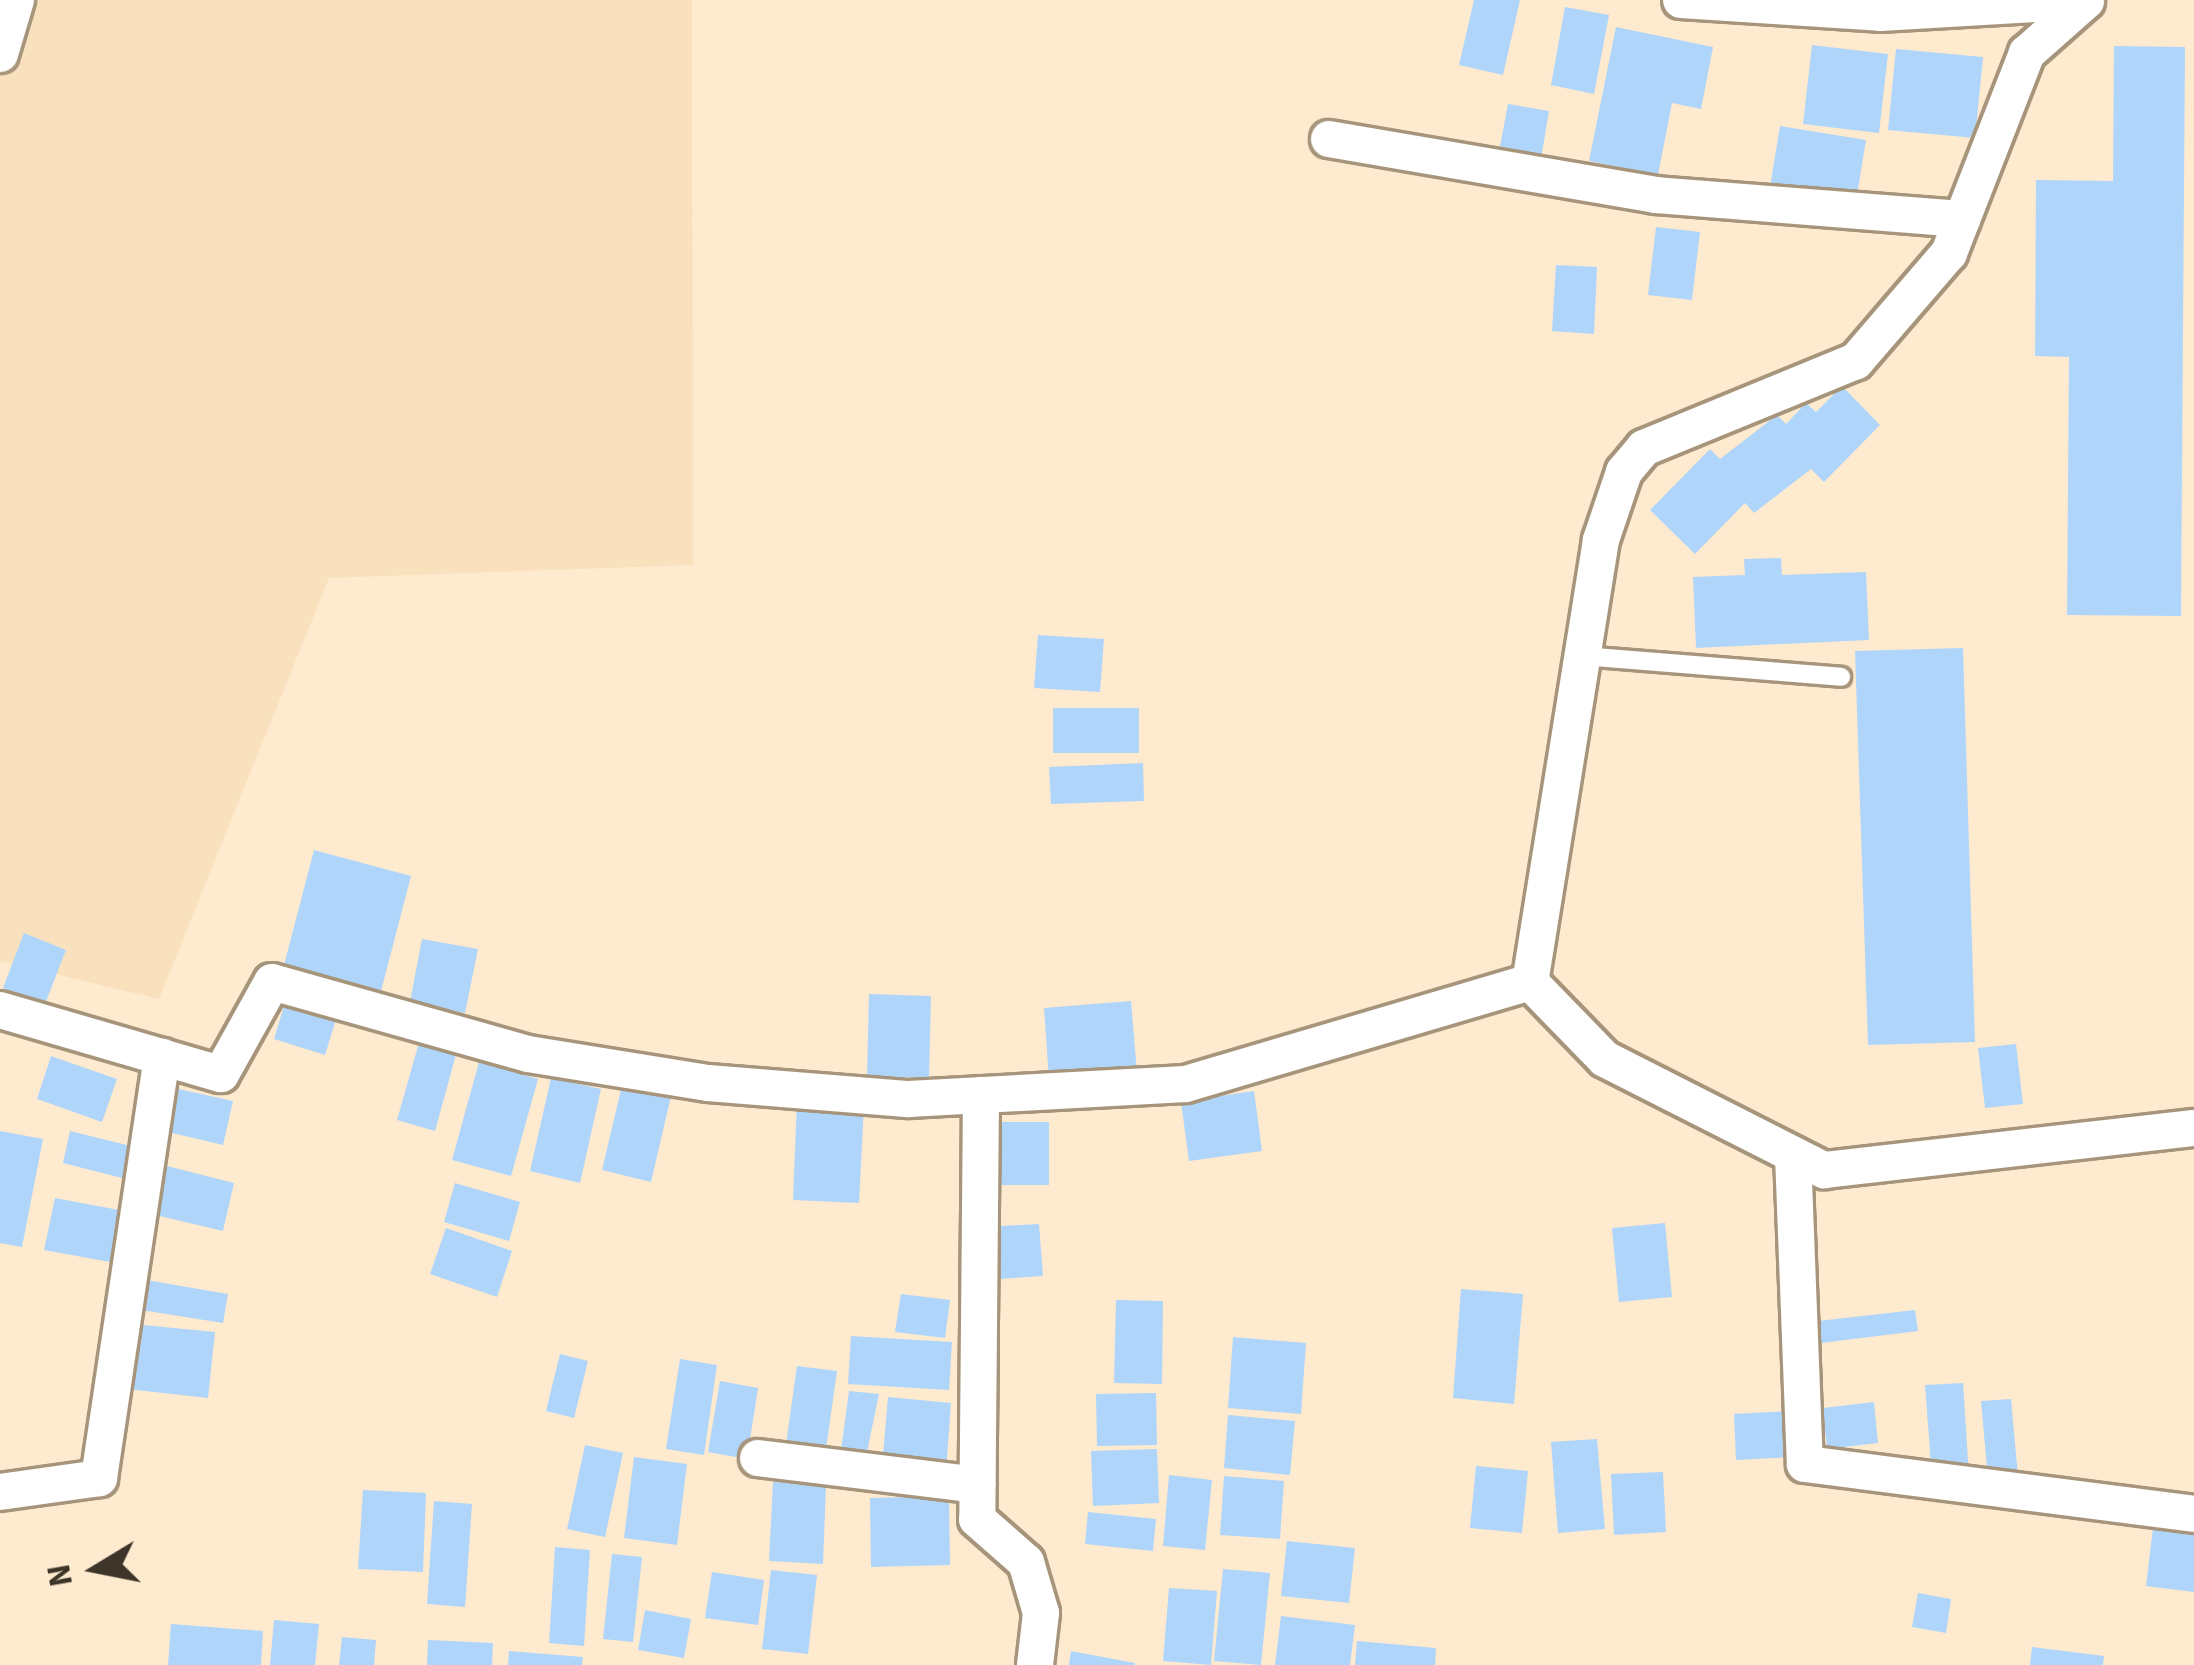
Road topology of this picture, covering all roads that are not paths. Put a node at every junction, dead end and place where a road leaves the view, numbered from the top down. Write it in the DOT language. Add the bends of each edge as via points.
graph roads {
  1 [pos="16,0"];
  2 [pos="1681,0"];
  3 [pos="2086,0"];
  4 [pos="2104,0"];
  5 [pos="1812,4"];
  6 [pos="0,54"];
  7 [pos="1329,139"];
  8 [pos="1961,219"];
  9 [pos="1582,656"];
  10 [pos="1841,676"];
  11 [pos="1530,982"];
  12 [pos="0,1010"];
  13 [pos="162,1057"];
  14 [pos="981,1094"];
  15 [pos="2194,1128"];
  16 [pos="1793,1155"];
  17 [pos="758,1458"];
  18 [pos="977,1485"];
  19 [pos="0,1492"];
  20 [pos="2194,1514"];
  21 [pos="1035,1665"];
  1 -- 6 [label="street"];
  2 -- 5 [label="street"];
  3 -- 4 [label="street"];
  3 -- 5 [label="street"];
  3 -- 8 [label="street" via="2026,53"];
  7 -- 8 [label="street" via="1657,196"];
  8 -- 9 [label="street" via="1949,253 1856,361 1644,448 1601,540"];
  9 -- 10 [label="lane"];
  9 -- 11 [label="street"];
  11 -- 14 [label="street" via="1186,1084"];
  11 -- 16 [label="street" via="1605,1059"];
  12 -- 13 [label="street"];
  13 -- 14 [label="street" via="221,1074 272,982 528,1054 708,1084"];
  13 -- 19 [label="street" via="99,1478"];
  14 -- 18 [label="street"];
  15 -- 16 [label="street" via="1824,1170"];
  16 -- 20 [label="street" via="1805,1463"];
  17 -- 18 [label="street"];
  18 -- 21 [label="street" via="977,1520 1026,1562 1041,1613"];
}
